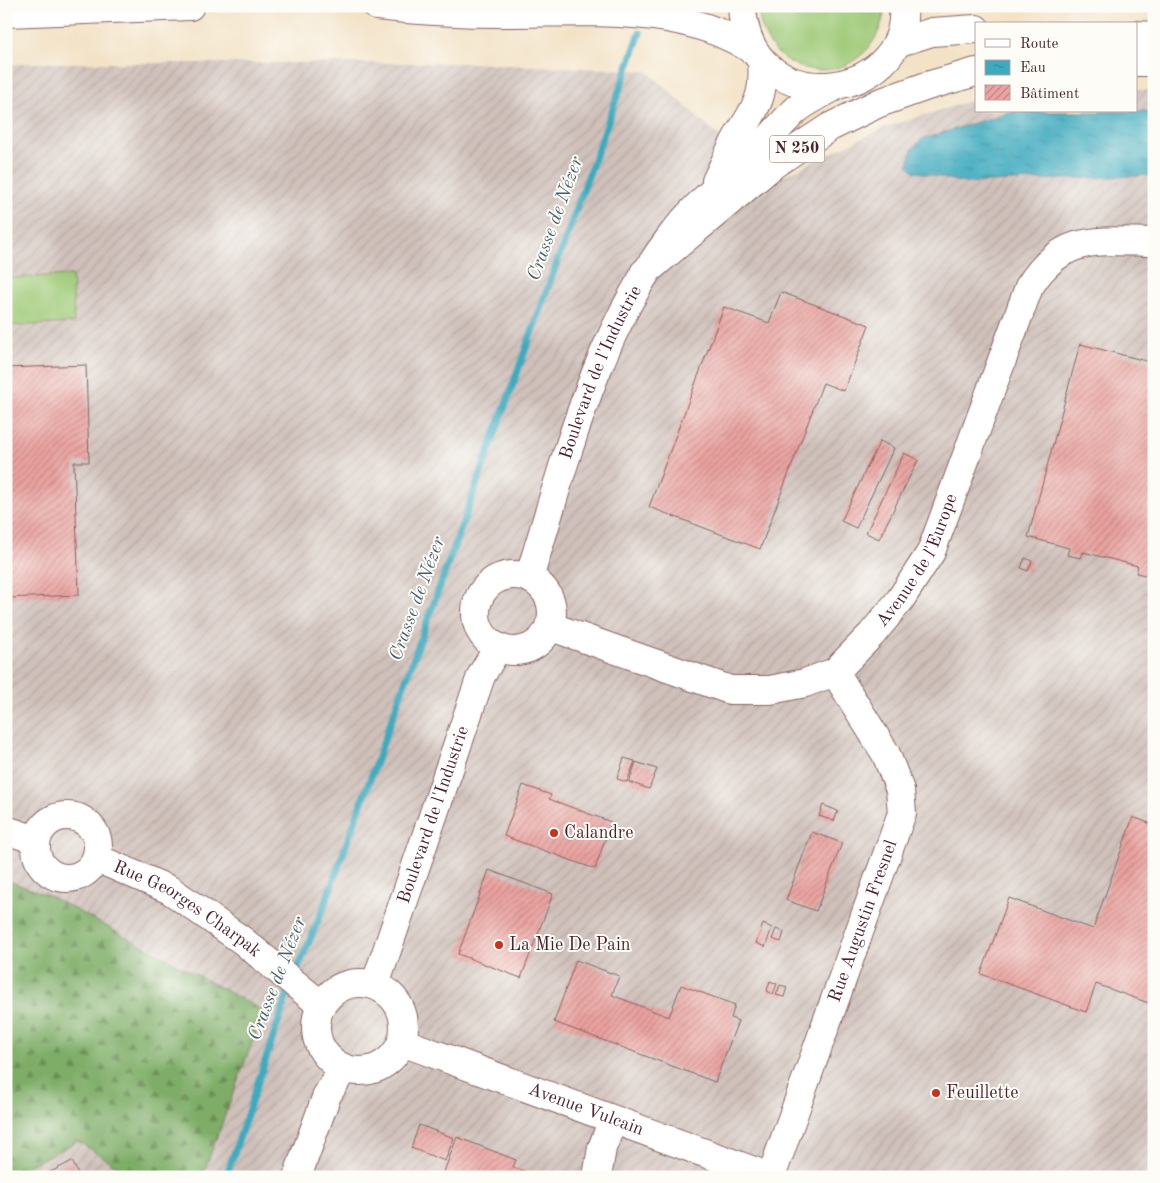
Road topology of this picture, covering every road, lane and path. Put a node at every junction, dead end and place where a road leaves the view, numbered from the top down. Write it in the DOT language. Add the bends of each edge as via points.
graph roads {
  1 [pos="190,6"];
  2 [pos="377,6"];
  3 [pos="742,6"];
  4 [pos="903,6"];
  5 [pos="6,14"];
  6 [pos="975,29"];
  7 [pos="1138,35"];
  8 [pos="1154,36"];
  9 [pos="897,43"];
  10 [pos="758,56"];
  11 [pos="1138,62"];
  12 [pos="1154,62"];
  13 [pos="975,72"];
  14 [pos="836,86"];
  15 [pos="712,190"];
  16 [pos="1154,242"];
  17 [pos="644,273"];
  18 [pos="528,578"];
  19 [pos="549,626"];
  20 [pos="498,647"];
  21 [pos="836,672"];
  22 [pos="6,830"];
  23 [pos="36,840"];
  24 [pos="96,858"];
  25 [pos="375,985"];
  26 [pos="321,1005"];
  27 [pos="402,1042"];
  28 [pos="344,1068"];
  29 [pos="614,1120"];
  30 [pos="297,1177"];
  31 [pos="597,1177"];
  32 [pos="770,1177"];
  1 -- 5 [label="main road"];
  2 -- 10 [label="main road" via="503,13 639,14 703,26 733,37"];
  3 -- 10 [label="main road" via="745,30"];
  4 -- 9 [label="main road" via="904,17"];
  6 -- 9 [label="main road" via="932,32"];
  7 -- 8 [label="main road"];
  9 -- 14 [label="main road" via="882,62 859,79"];
  10 -- 14 [label="main road" via="791,82"];
  10 -- 15 [label="main road, Boulevard de l'Industrie" via="764,83 757,106 736,139"];
  11 -- 12 [label="main road"];
  13 -- 17 [label="main road, N 250" via="879,103 830,127 774,164"];
  14 -- 15 [label="main road, Boulevard de l'Industrie" via="796,110 755,153"];
  15 -- 17 [label="main road, Boulevard de l'Industrie"];
  16 -- 21 [label="main road, Avenue de l'Europe" via="1081,244 1060,252 1040,270 1029,287 931,552 900,600"];
  17 -- 18 [label="main road, Boulevard de l'Industrie" via="612,332 586,400"];
  18 -- 19 [label="main road" via="546,593 552,615"];
  18 -- 20 [label="main road" via="503,576 482,592 477,604 478,623 487,640"];
  19 -- 20 [label="main road" via="543,637 528,648 510,651"];
  19 -- 21 [label="main road, Avenue de l'Europe" via="730,690 770,690"];
  20 -- 25 [label="main road, Boulevard de l'Industrie" via="481,676"];
  21 -- 32 [label="main road, Rue Augustin Fresnel" via="886,754 900,790 902,813"];
  22 -- 23 [label="main road"];
  23 -- 24 [label="main road, Rue Georges Charpak" via="38,861 53,876 78,876 91,867"];
  23 -- 24 [label="main road, Rue Georges Charpak" via="45,824 62,816 71,816 88,824 94,831 98,849"];
  24 -- 26 [label="main road, Rue Georges Charpak" via="170,890 243,941"];
  25 -- 26 [label="main road" via="350,984 329,995"];
  25 -- 27 [label="main road" via="387,992 400,1008 404,1029"];
  26 -- 28 [label="main road" via="316,1019 321,1049 331,1061"];
  27 -- 28 [label="main road" via="395,1054 372,1070"];
  27 -- 29 [label="main road, Avenue Vulcain"];
  28 -- 30 [label="main road" via="327,1095"];
  29 -- 31 [label="main road" via="602,1148"];
  29 -- 32 [label="main road, Avenue Vulcain"];
}
